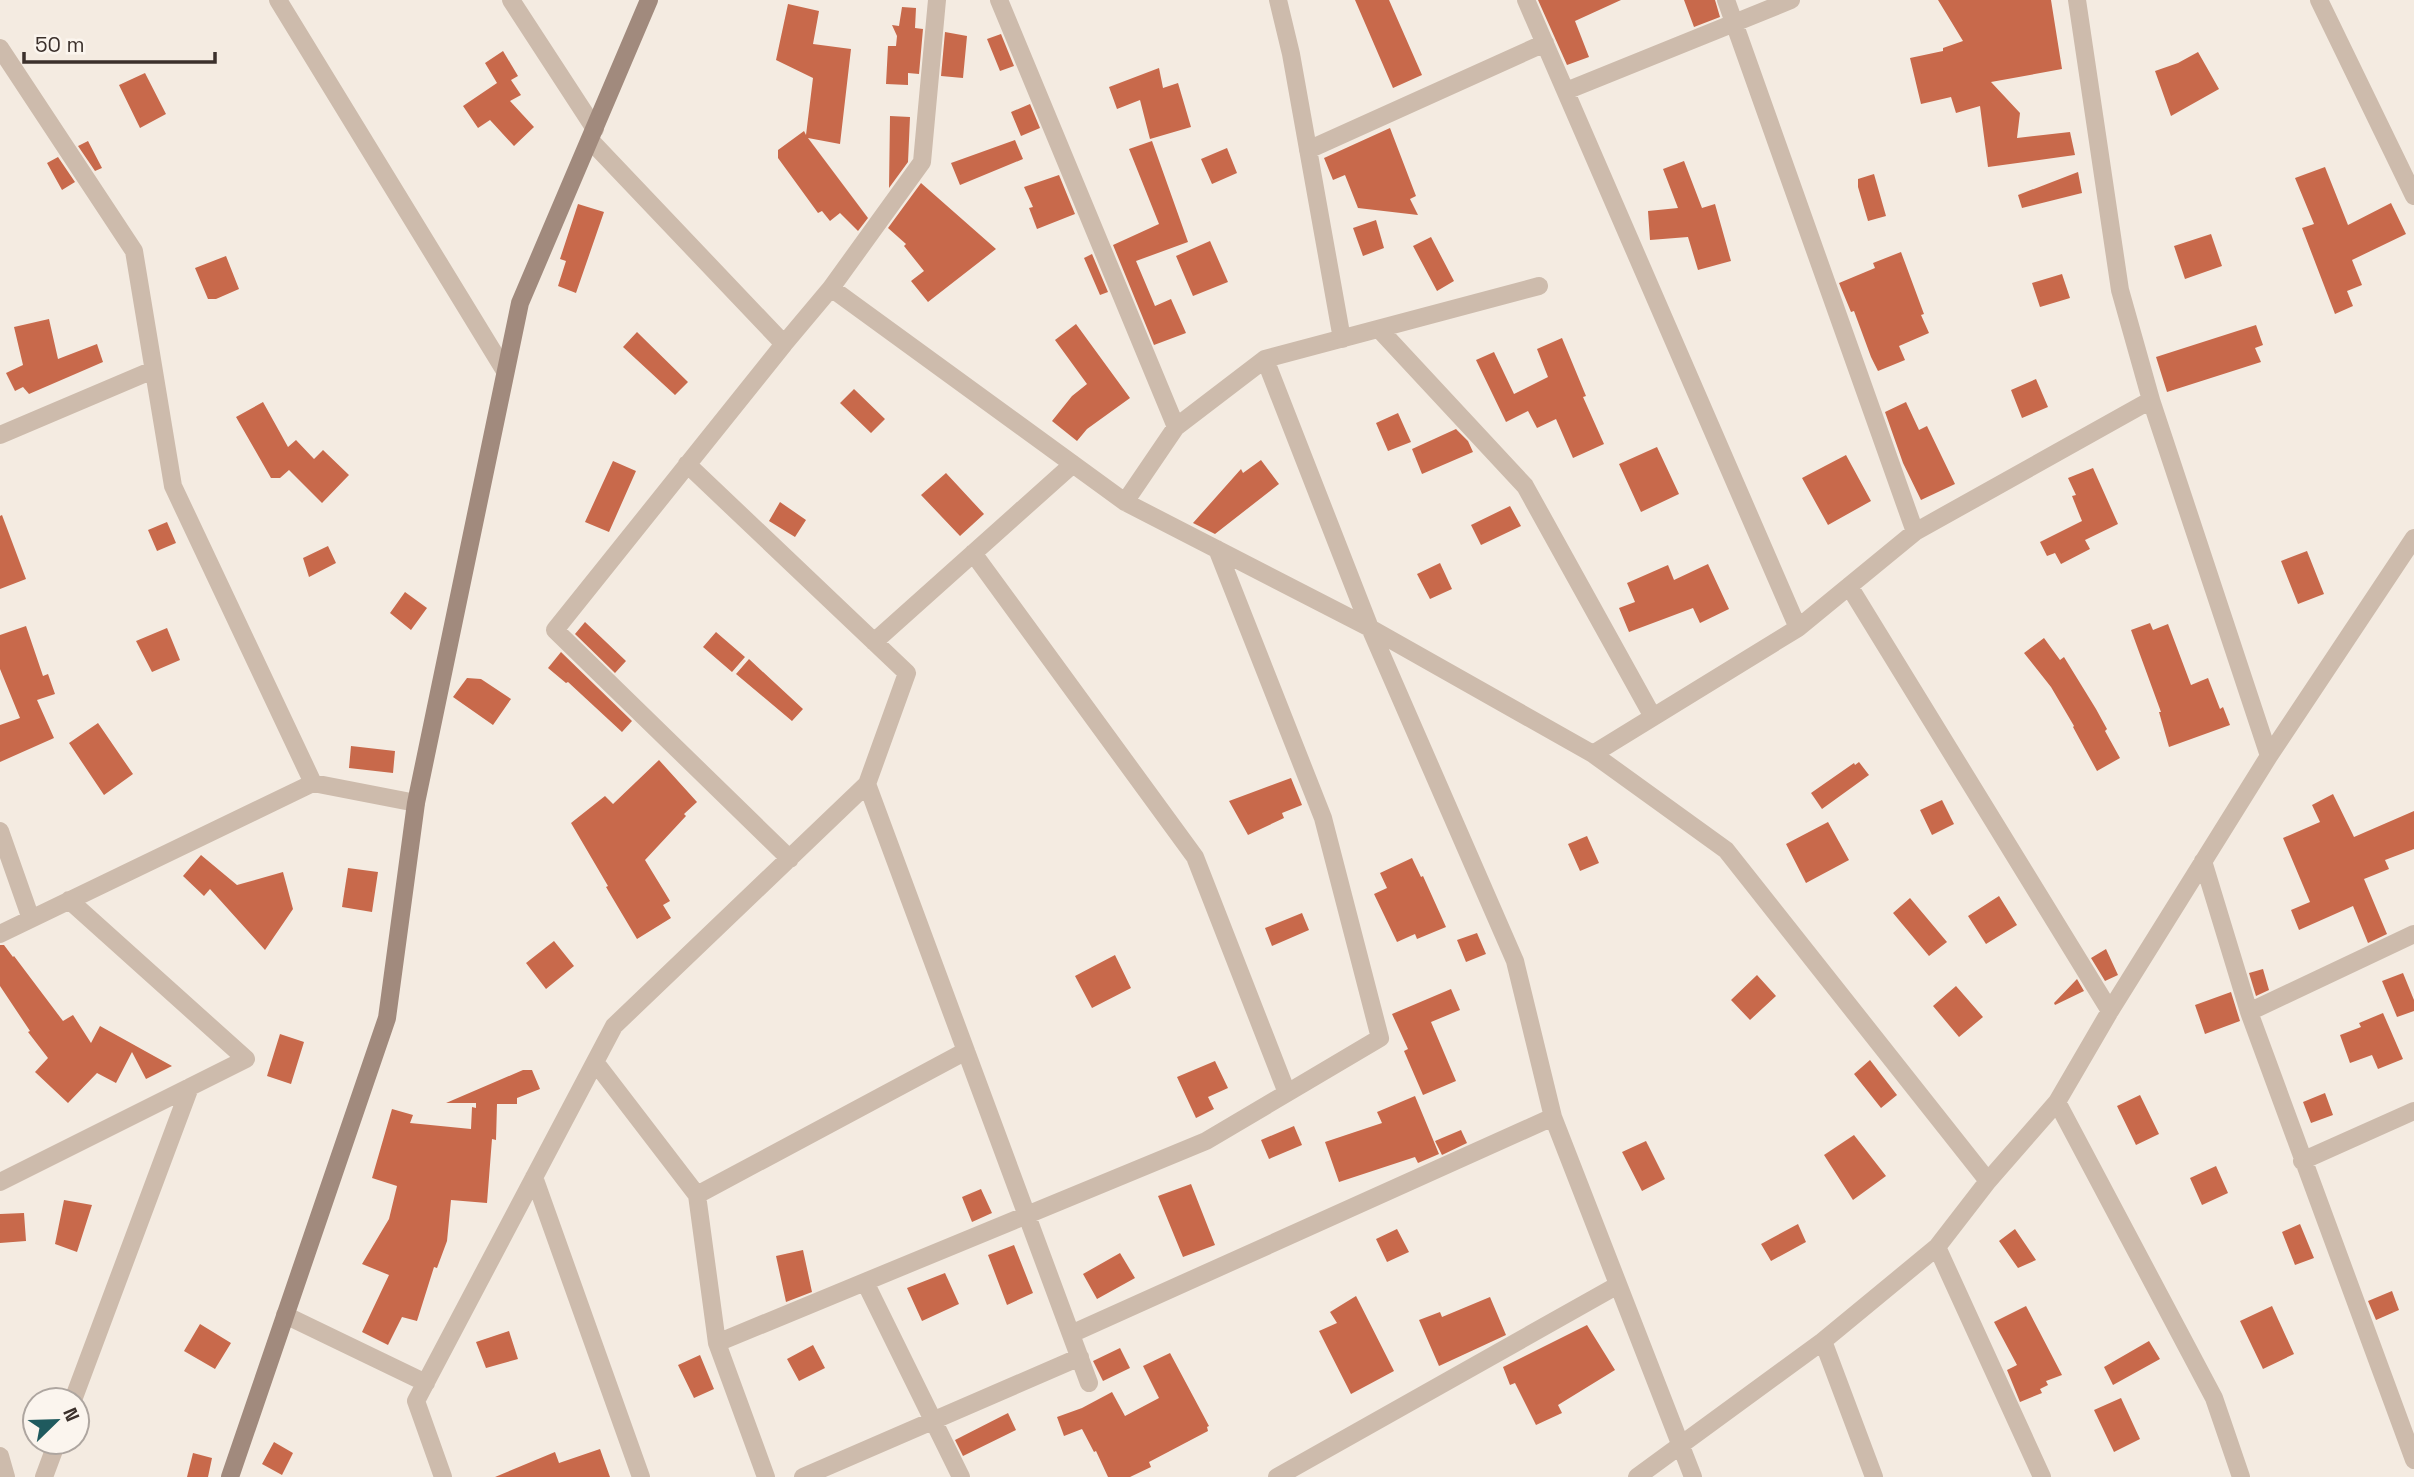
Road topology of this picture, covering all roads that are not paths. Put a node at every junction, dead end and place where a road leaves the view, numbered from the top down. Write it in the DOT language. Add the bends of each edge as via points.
graph roads {
  1 [pos="278,0"];
  2 [pos="511,0"];
  3 [pos="649,0"];
  4 [pos="937,0"];
  5 [pos="999,0"];
  6 [pos="1278,0"];
  7 [pos="1526,0"];
  8 [pos="1726,0"];
  9 [pos="1791,0"];
  10 [pos="2077,0"];
  11 [pos="2319,0"];
  12 [pos="1734,23"];
  13 [pos="1545,43"];
  14 [pos="0,48"];
  15 [pos="1566,91"];
  16 [pos="593,135"];
  17 [pos="1308,150"];
  18 [pos="2414,196"];
  19 [pos="1539,286"];
  20 [pos="831,288"];
  21 [pos="1379,329"];
  22 [pos="1342,339"];
  23 [pos="784,344"];
  24 [pos="1265,359"];
  25 [pos="153,370"];
  26 [pos="505,371"];
  27 [pos="2151,400"];
  28 [pos="1176,427"];
  29 [pos="0,435"];
  30 [pos="687,464"];
  31 [pos="1073,464"];
  32 [pos="1125,502"];
  33 [pos="1915,532"];
  34 [pos="2414,538"];
  35 [pos="1217,549"];
  36 [pos="973,553"];
  37 [pos="1849,586"];
  38 [pos="1370,628"];
  39 [pos="1798,628"];
  40 [pos="874,642"];
  41 [pos="1653,717"];
  42 [pos="1593,754"];
  43 [pos="2269,757"];
  44 [pos="313,783"];
  45 [pos="867,785"];
  46 [pos="416,803"];
  47 [pos="0,831"];
  48 [pos="790,859"];
  49 [pos="2203,861"];
  50 [pos="69,900"];
  51 [pos="31,919"];
  52 [pos="0,934"];
  53 [pos="2414,934"];
  54 [pos="2110,1011"];
  55 [pos="2249,1012"];
  56 [pos="966,1051"];
  57 [pos="596,1062"];
  58 [pos="190,1087"];
  59 [pos="1287,1093"];
  60 [pos="2057,1102"];
  61 [pos="2414,1111"];
  62 [pos="1553,1117"];
  63 [pos="2302,1161"];
  64 [pos="534,1177"];
  65 [pos="1988,1181"];
  66 [pos="0,1182"];
  67 [pos="697,1195"];
  68 [pos="1027,1215"];
  69 [pos="1937,1247"];
  70 [pos="865,1282"];
  71 [pos="1618,1285"];
  72 [pos="285,1315"];
  73 [pos="1071,1334"];
  74 [pos="1823,1341"];
  75 [pos="717,1343"];
  76 [pos="1080,1357"];
  77 [pos="426,1383"];
  78 [pos="1089,1383"];
  79 [pos="78,1386"];
  80 [pos="933,1420"];
  81 [pos="1679,1446"];
  82 [pos="0,1456"];
  83 [pos="52,1456"];
  84 [pos="2414,1461"];
  85 [pos="6,1477"];
  86 [pos="44,1477"];
  87 [pos="230,1477"];
  88 [pos="443,1477"];
  89 [pos="641,1477"];
  90 [pos="766,1477"];
  91 [pos="803,1477"];
  92 [pos="961,1477"];
  93 [pos="1277,1477"];
  94 [pos="1636,1477"];
  95 [pos="1693,1477"];
  96 [pos="1874,1477"];
  97 [pos="2042,1477"];
  98 [pos="2241,1477"];
  1 -- 26 [label="street"];
  2 -- 16 [label="street"];
  3 -- 16 [label="street"];
  4 -- 20 [label="street" via="922,162"];
  5 -- 28 [label="street"];
  6 -- 17 [label="street"];
  7 -- 13 [label="street"];
  8 -- 12 [label="street"];
  9 -- 12 [label="street"];
  10 -- 27 [label="street" via="2120,289"];
  11 -- 18 [label="street"];
  12 -- 15 [label="street"];
  12 -- 33 [label="street"];
  13 -- 15 [label="street"];
  13 -- 17 [label="street"];
  14 -- 25 [label="street" via="134,251"];
  15 -- 39 [label="street"];
  16 -- 23 [label="street"];
  16 -- 26 [label="street" via="520,303"];
  17 -- 22 [label="street"];
  19 -- 21 [label="street"];
  20 -- 23 [label="street"];
  20 -- 31 [label="street"];
  21 -- 22 [label="street"];
  21 -- 41 [label="street" via="1525,486"];
  22 -- 24 [label="street"];
  23 -- 30 [label="street"];
  24 -- 28 [label="street"];
  24 -- 38 [label="street"];
  25 -- 29 [label="street"];
  25 -- 44 [label="street" via="173,486"];
  26 -- 46 [label="street"];
  27 -- 33 [label="street"];
  27 -- 43 [label="street"];
  28 -- 32 [label="street"];
  30 -- 40 [label="street"];
  30 -- 48 [label="street" via="555,630"];
  31 -- 32 [label="street"];
  31 -- 36 [label="street"];
  32 -- 35 [label="street"];
  33 -- 37 [label="street"];
  34 -- 43 [label="street"];
  35 -- 38 [label="street"];
  35 -- 59 [label="street" via="1323,818 1380,1038"];
  36 -- 40 [label="street"];
  36 -- 59 [label="street" via="1195,857"];
  37 -- 39 [label="street"];
  37 -- 54 [label="street"];
  38 -- 42 [label="street"];
  38 -- 62 [label="street" via="1515,961"];
  39 -- 41 [label="street"];
  40 -- 45 [label="street" via="907,673"];
  41 -- 42 [label="street"];
  42 -- 65 [label="street" via="1726,850"];
  43 -- 49 [label="street"];
  44 -- 46 [label="street"];
  44 -- 50 [label="street"];
  45 -- 48 [label="street"];
  45 -- 56 [label="street"];
  46 -- 72 [label="street" via="387,1017"];
  47 -- 51 [label="street"];
  48 -- 57 [label="street" via="614,1026"];
  49 -- 54 [label="street"];
  49 -- 55 [label="street"];
  50 -- 51 [label="street"];
  50 -- 58 [label="street" via="246,1059"];
  51 -- 52 [label="street"];
  53 -- 55 [label="street"];
  54 -- 60 [label="street"];
  55 -- 63 [label="street"];
  56 -- 67 [label="street"];
  56 -- 68 [label="street"];
  57 -- 64 [label="street"];
  57 -- 67 [label="street"];
  58 -- 66 [label="street"];
  58 -- 79 [label="street"];
  59 -- 68 [label="street" via="1206,1141"];
  60 -- 65 [label="street"];
  60 -- 98 [label="street" via="2214,1398"];
  61 -- 63 [label="street"];
  62 -- 71 [label="street"];
  62 -- 73 [label="street"];
  63 -- 84 [label="street"];
  64 -- 77 [label="street"];
  64 -- 89 [label="street"];
  65 -- 69 [label="street"];
  67 -- 75 [label="street"];
  68 -- 70 [label="street"];
  68 -- 73 [label="street"];
  69 -- 74 [label="street"];
  69 -- 97 [label="street"];
  70 -- 75 [label="street"];
  70 -- 80 [label="street"];
  71 -- 81 [label="street"];
  71 -- 93 [label="street"];
  72 -- 77 [label="street"];
  72 -- 87 [label="street"];
  73 -- 76 [label="street"];
  74 -- 81 [label="street"];
  74 -- 96 [label="street"];
  75 -- 90 [label="street"];
  76 -- 78 [label="street"];
  76 -- 80 [label="street"];
  77 -- 88 [label="street" via="415,1401"];
  80 -- 91 [label="street"];
  80 -- 92 [label="street"];
  81 -- 94 [label="street"];
  81 -- 95 [label="street"];
  82 -- 85 [label="street"];
  83 -- 86 [label="street"];
}
